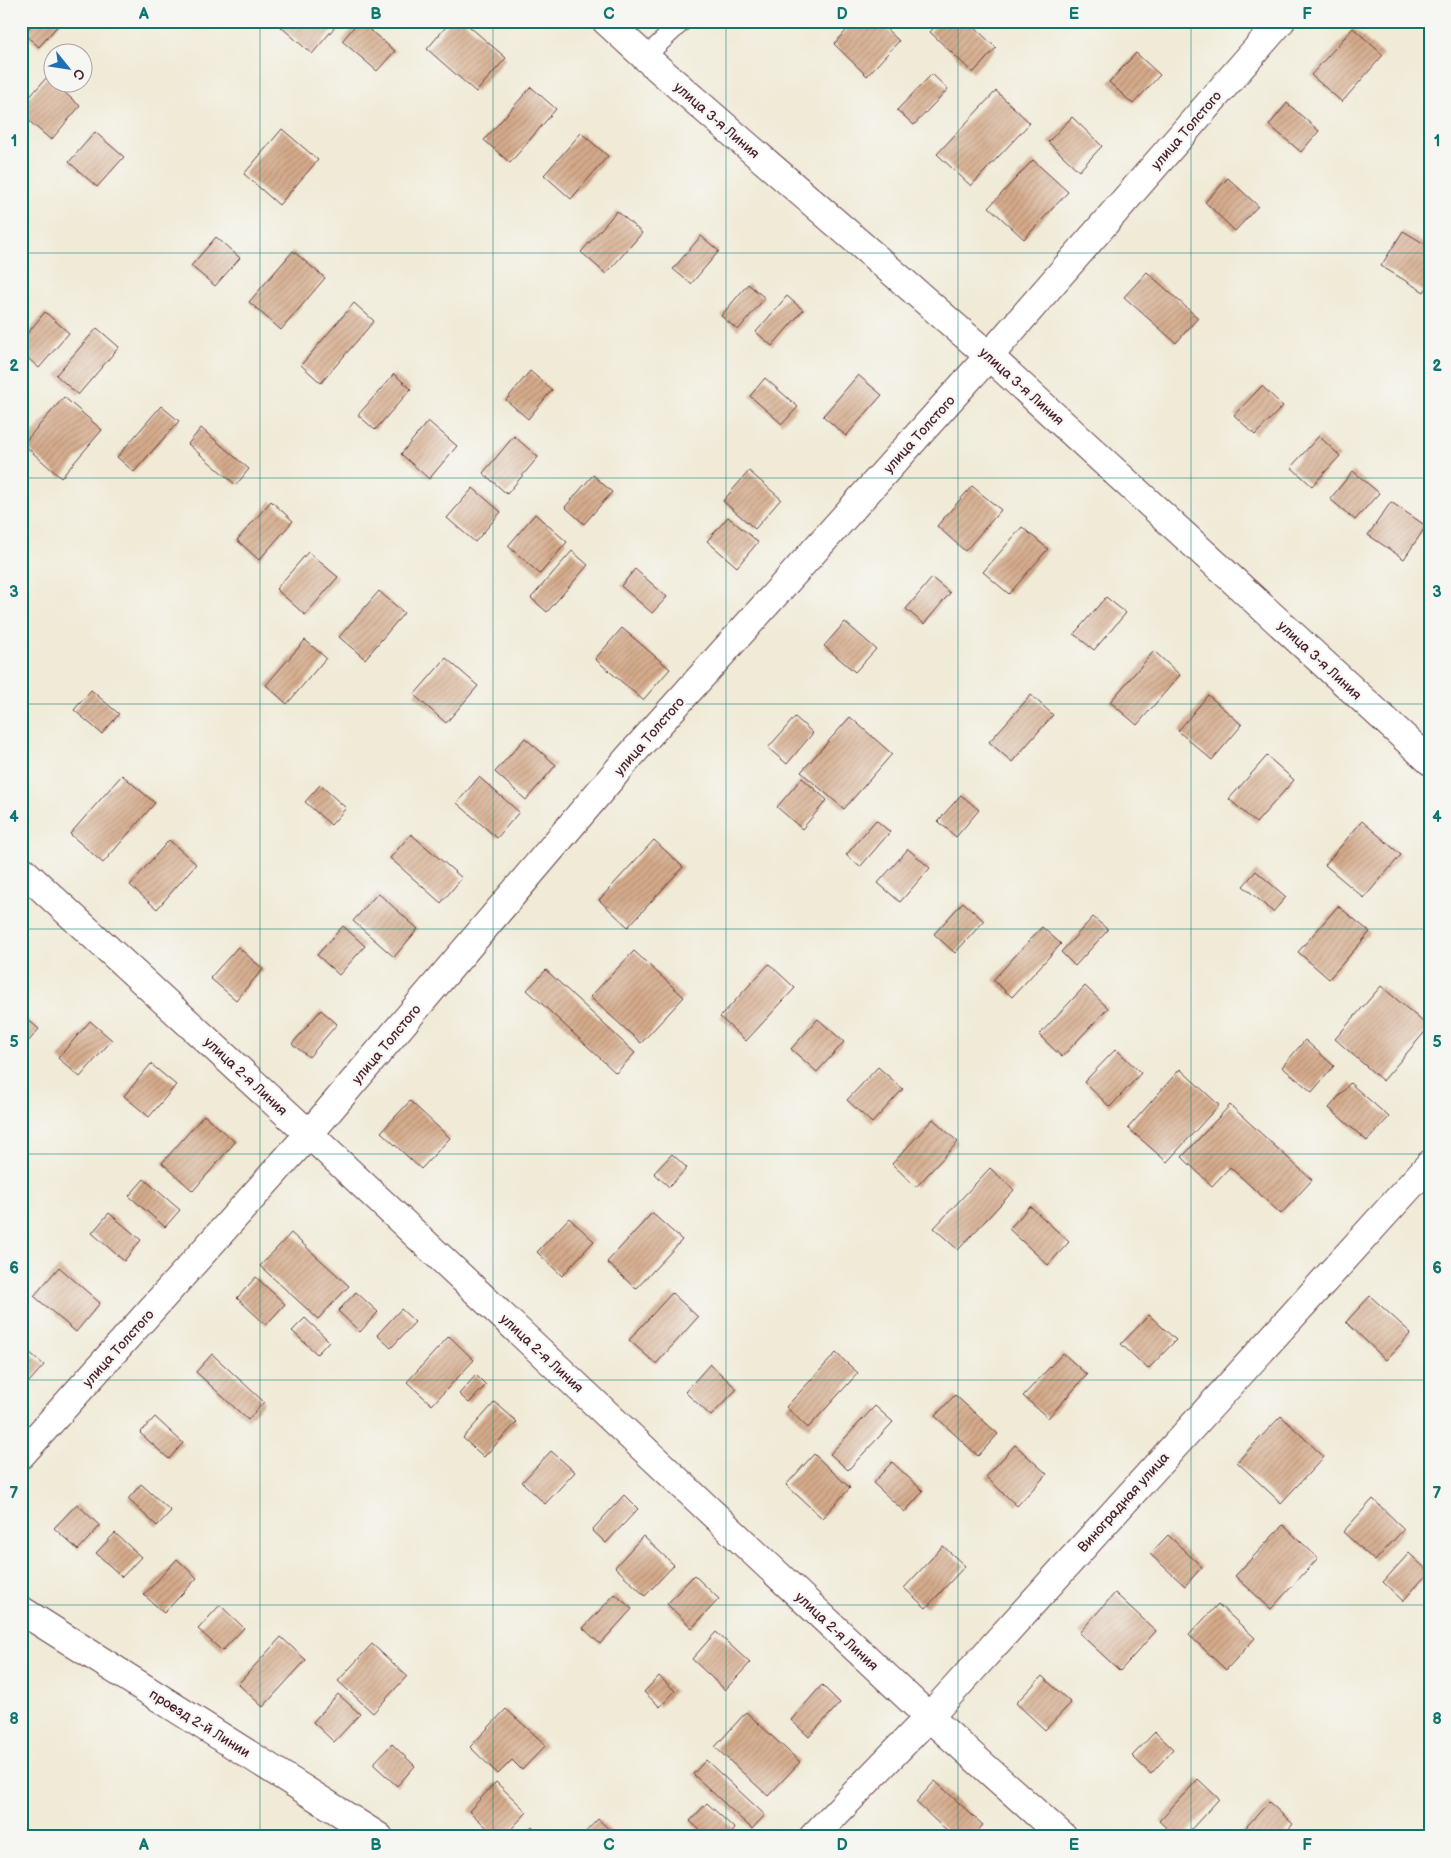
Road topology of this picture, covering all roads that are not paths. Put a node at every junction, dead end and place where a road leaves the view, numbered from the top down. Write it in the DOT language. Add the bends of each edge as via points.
graph roads {
  1 [pos="606,21"];
  2 [pos="683,21"];
  3 [pos="1281,21"];
  4 [pos="645,58"];
  5 [pos="989,356"];
  6 [pos="1430,761"];
  7 [pos="21,869"];
  8 [pos="309,1134"];
  9 [pos="1430,1164"];
  10 [pos="21,1455"];
  11 [pos="21,1610"];
  12 [pos="929,1717"];
  13 [pos="379,1837"];
  14 [pos="813,1837"];
  15 [pos="1063,1837"];
  1 -- 4 [label="street, улица 3-я Линия"];
  2 -- 4 [label="lane"];
  3 -- 5 [label="street, улица Толстого"];
  4 -- 5 [label="street, улица 3-я Линия"];
  5 -- 6 [label="street, улица 3-я Линия"];
  5 -- 8 [label="street, улица Толстого" via="630,756"];
  7 -- 8 [label="street, улица 2-я Линия"];
  8 -- 10 [label="street, улица Толстого"];
  8 -- 12 [label="street, улица 2-я Линия"];
  9 -- 12 [label="street, Виноградная улица"];
  11 -- 13 [label="street, проезд 2-й Линии"];
  12 -- 14 [label="street, Виноградная улица"];
  12 -- 15 [label="street, улица 2-я Линия"];
}
